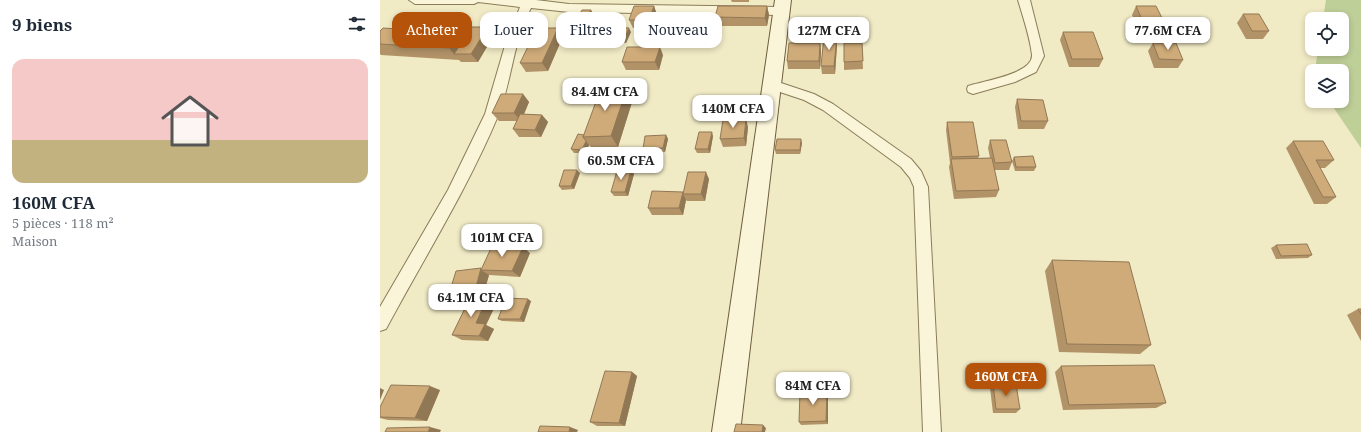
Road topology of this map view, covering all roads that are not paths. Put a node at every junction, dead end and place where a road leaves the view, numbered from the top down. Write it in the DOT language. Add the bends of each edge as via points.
graph roads {
  1 [pos="415,0"];
  2 [pos="474,0"];
  3 [pos="483,0"];
  4 [pos="1024,0"];
  5 [pos="528,2"];
  6 [pos="782,6"];
  7 [pos="772,85"];
  8 [pos="973,89"];
  9 [pos="380,323"];
  10 [pos="726,432"];
  11 [pos="932,432"];
  1 -- 2 [label="street"];
  3 -- 5 [label="street"];
  4 -- 8 [label="street" via="1038,56 1032,69 1011,79"];
  5 -- 6 [label="street" via="620,9"];
  5 -- 9 [label="street" via="515,27 508,48 500,92 476,150"];
  6 -- 7 [label="main road"];
  7 -- 10 [label="main road"];
  7 -- 11 [label="street" via="809,96 828,107 906,163 916,175 921,193"];
}
